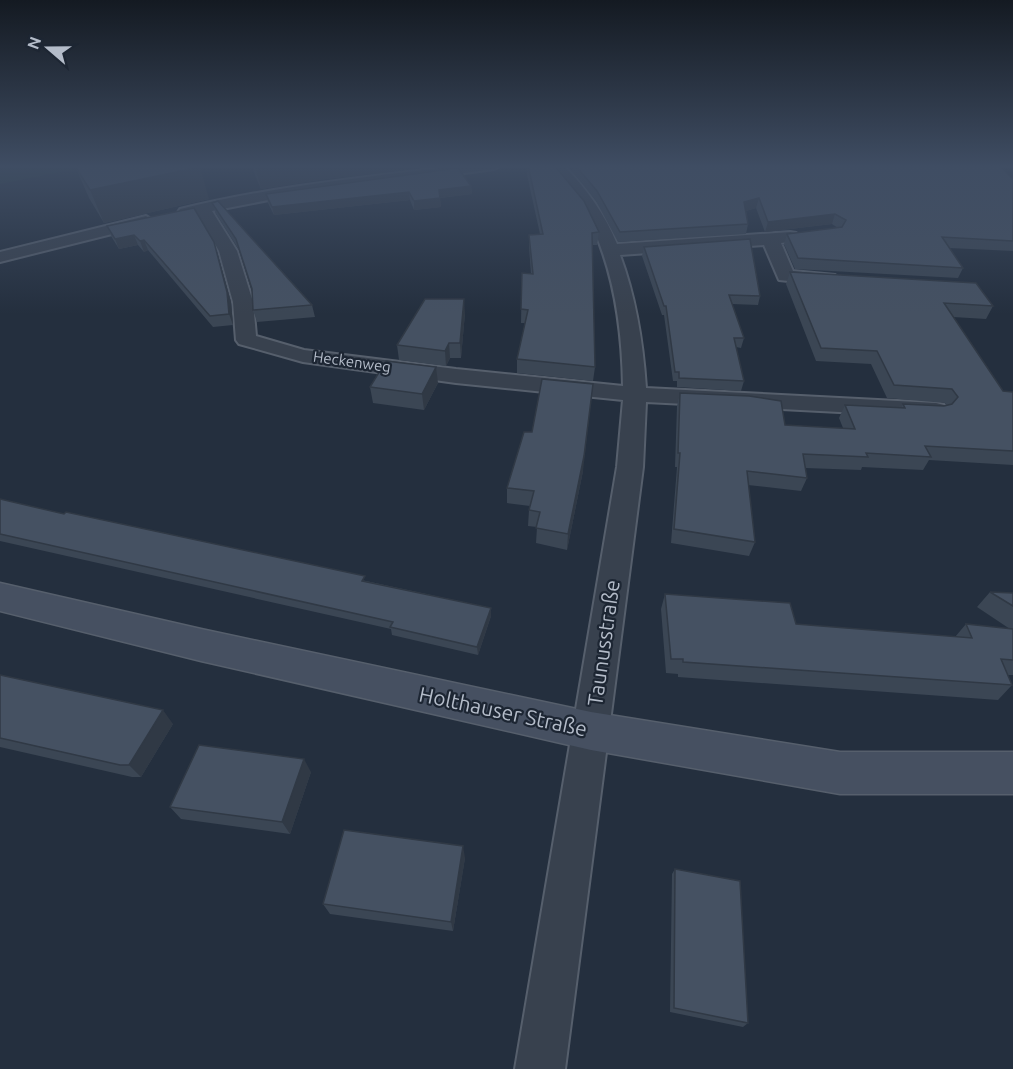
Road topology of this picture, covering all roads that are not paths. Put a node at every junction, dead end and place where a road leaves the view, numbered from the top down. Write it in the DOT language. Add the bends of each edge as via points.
graph roads {
  1 [pos="172,215"];
  2 [pos="206,215"];
  3 [pos="591,215"];
  4 [pos="812,234"];
  5 [pos="771,240"];
  6 [pos="610,250"];
  7 [pos="0,257"];
  8 [pos="843,280"];
  9 [pos="635,394"];
  10 [pos="936,410"];
  11 [pos="0,597"];
  12 [pos="591,731"];
  13 [pos="1013,773"];
  14 [pos="540,1069"];
  1 -- 7 [label="street"];
  2 -- 9 [label="street, Heckenweg" via="228,251 243,302 246,340 315,357"];
  3 -- 6 [label="street, Taunusstraße"];
  4 -- 5 [label="street"];
  5 -- 6 [label="street"];
  5 -- 8 [label="street" via="786,276"];
  6 -- 9 [label="street, Taunusstraße" via="621,282"];
  9 -- 10 [label="street"];
  9 -- 12 [label="street, Taunusstraße" via="630,467"];
  11 -- 12 [label="street, Holthauser Straße"];
  12 -- 13 [label="street, Holthauser Straße" via="840,773"];
  12 -- 14 [label="street, Taunusstraße"];
}
